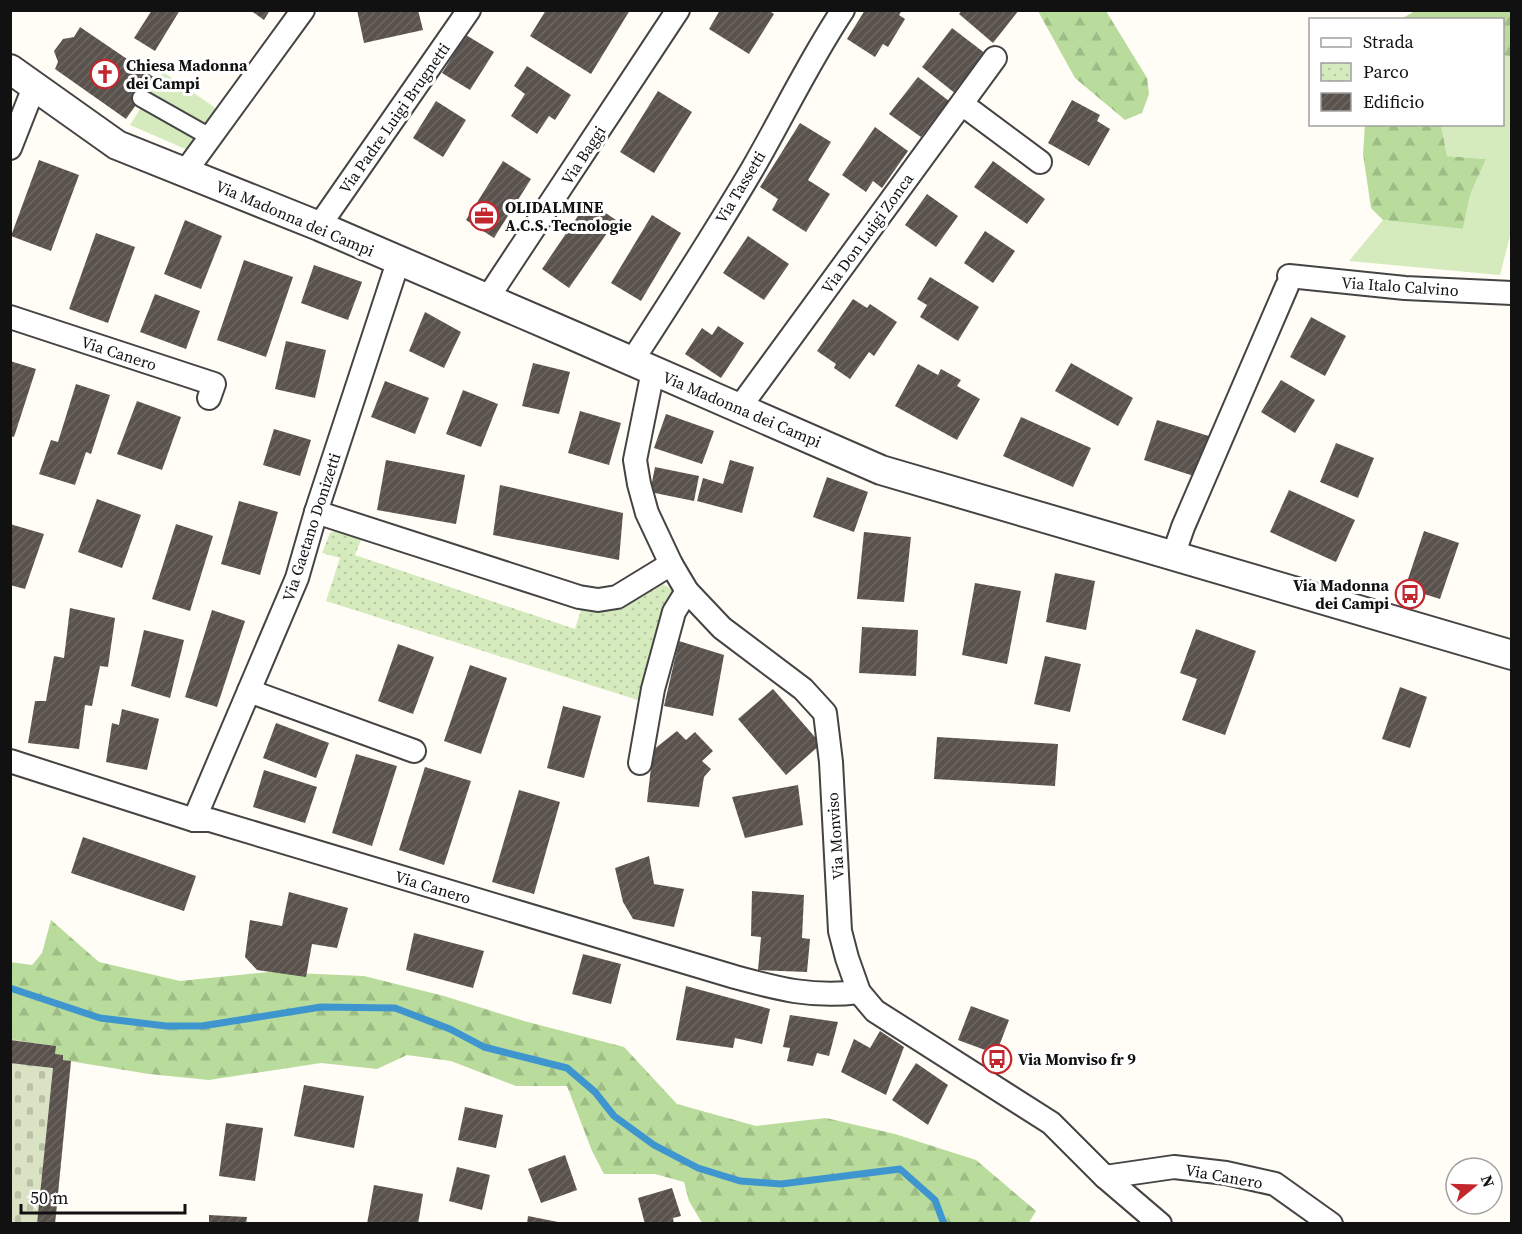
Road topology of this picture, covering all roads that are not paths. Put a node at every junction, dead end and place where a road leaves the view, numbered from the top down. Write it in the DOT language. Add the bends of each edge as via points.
graph roads {
  1 [pos="303,10"];
  2 [pos="470,10"];
  3 [pos="678,10"];
  4 [pos="843,10"];
  5 [pos="995,58"];
  6 [pos="10,69"];
  7 [pos="34,87"];
  8 [pos="141,98"];
  9 [pos="962,104"];
  10 [pos="210,138"];
  11 [pos="10,148"];
  12 [pos="1040,162"];
  13 [pos="185,172"];
  14 [pos="319,226"];
  15 [pos="398,262"];
  16 [pos="1512,293"];
  17 [pos="487,299"];
  18 [pos="10,317"];
  19 [pos="643,366"];
  20 [pos="208,398"];
  21 [pos="740,408"];
  22 [pos="316,512"];
  23 [pos="1173,556"];
  24 [pos="671,564"];
  25 [pos="687,591"];
  26 [pos="1512,655"];
  27 [pos="249,691"];
  28 [pos="414,751"];
  29 [pos="10,761"];
  30 [pos="640,764"];
  31 [pos="195,820"];
  32 [pos="859,992"];
  33 [pos="1105,1177"];
  34 [pos="1160,1224"];
  35 [pos="1331,1224"];
  1 -- 10 [label="street"];
  2 -- 14 [label="street, Via Padre Luigi Brugnetti"];
  3 -- 17 [label="street, Via Baggi"];
  4 -- 19 [label="street, Via Tassetti" via="807,67"];
  5 -- 9 [label="street, Via Don Luigi Zonca"];
  6 -- 7 [label="street, Via Madonna dei Campi"];
  7 -- 11 [label="street"];
  7 -- 13 [label="street, Via Madonna dei Campi" via="117,145"];
  8 -- 10 [label="street"];
  9 -- 12 [label="street"];
  9 -- 21 [label="street, Via Don Luigi Zonca"];
  10 -- 13 [label="street"];
  13 -- 14 [label="street, Via Madonna dei Campi"];
  14 -- 15 [label="street, Via Madonna dei Campi"];
  15 -- 17 [label="street, Via Madonna dei Campi"];
  15 -- 22 [label="street, Via Gaetano Donizetti"];
  16 -- 23 [label="street, Via Italo Calvino" via="1288,281"];
  17 -- 19 [label="street, Via Madonna dei Campi"];
  18 -- 20 [label="street, Via Canero" via="214,384"];
  19 -- 21 [label="street, Via Madonna dei Campi"];
  19 -- 24 [label="street, Via Monviso" via="635,460 647,513"];
  21 -- 23 [label="street, Via Madonna dei Campi" via="881,470"];
  22 -- 24 [label="street" via="598,600 617,597"];
  22 -- 27 [label="street, Via Gaetano Donizetti" via="297,578"];
  23 -- 26 [label="street, Via Madonna dei Campi"];
  24 -- 25 [label="street, Via Monviso"];
  25 -- 30 [label="street" via="674,612 653,689"];
  25 -- 32 [label="street, Via Monviso" via="722,628 803,689 825,713 840,931"];
  27 -- 28 [label="street"];
  27 -- 31 [label="street, Via Gaetano Donizetti"];
  29 -- 31 [label="street, Via Canero"];
  31 -- 32 [label="street, Via Canero" via="210,820 788,991 839,995"];
  32 -- 33 [label="street, Via Monviso" via="875,1011 1051,1123"];
  33 -- 34 [label="street, Via Monviso"];
  33 -- 35 [label="street, Via Canero" via="1174,1167 1226,1173 1275,1185"];
}
